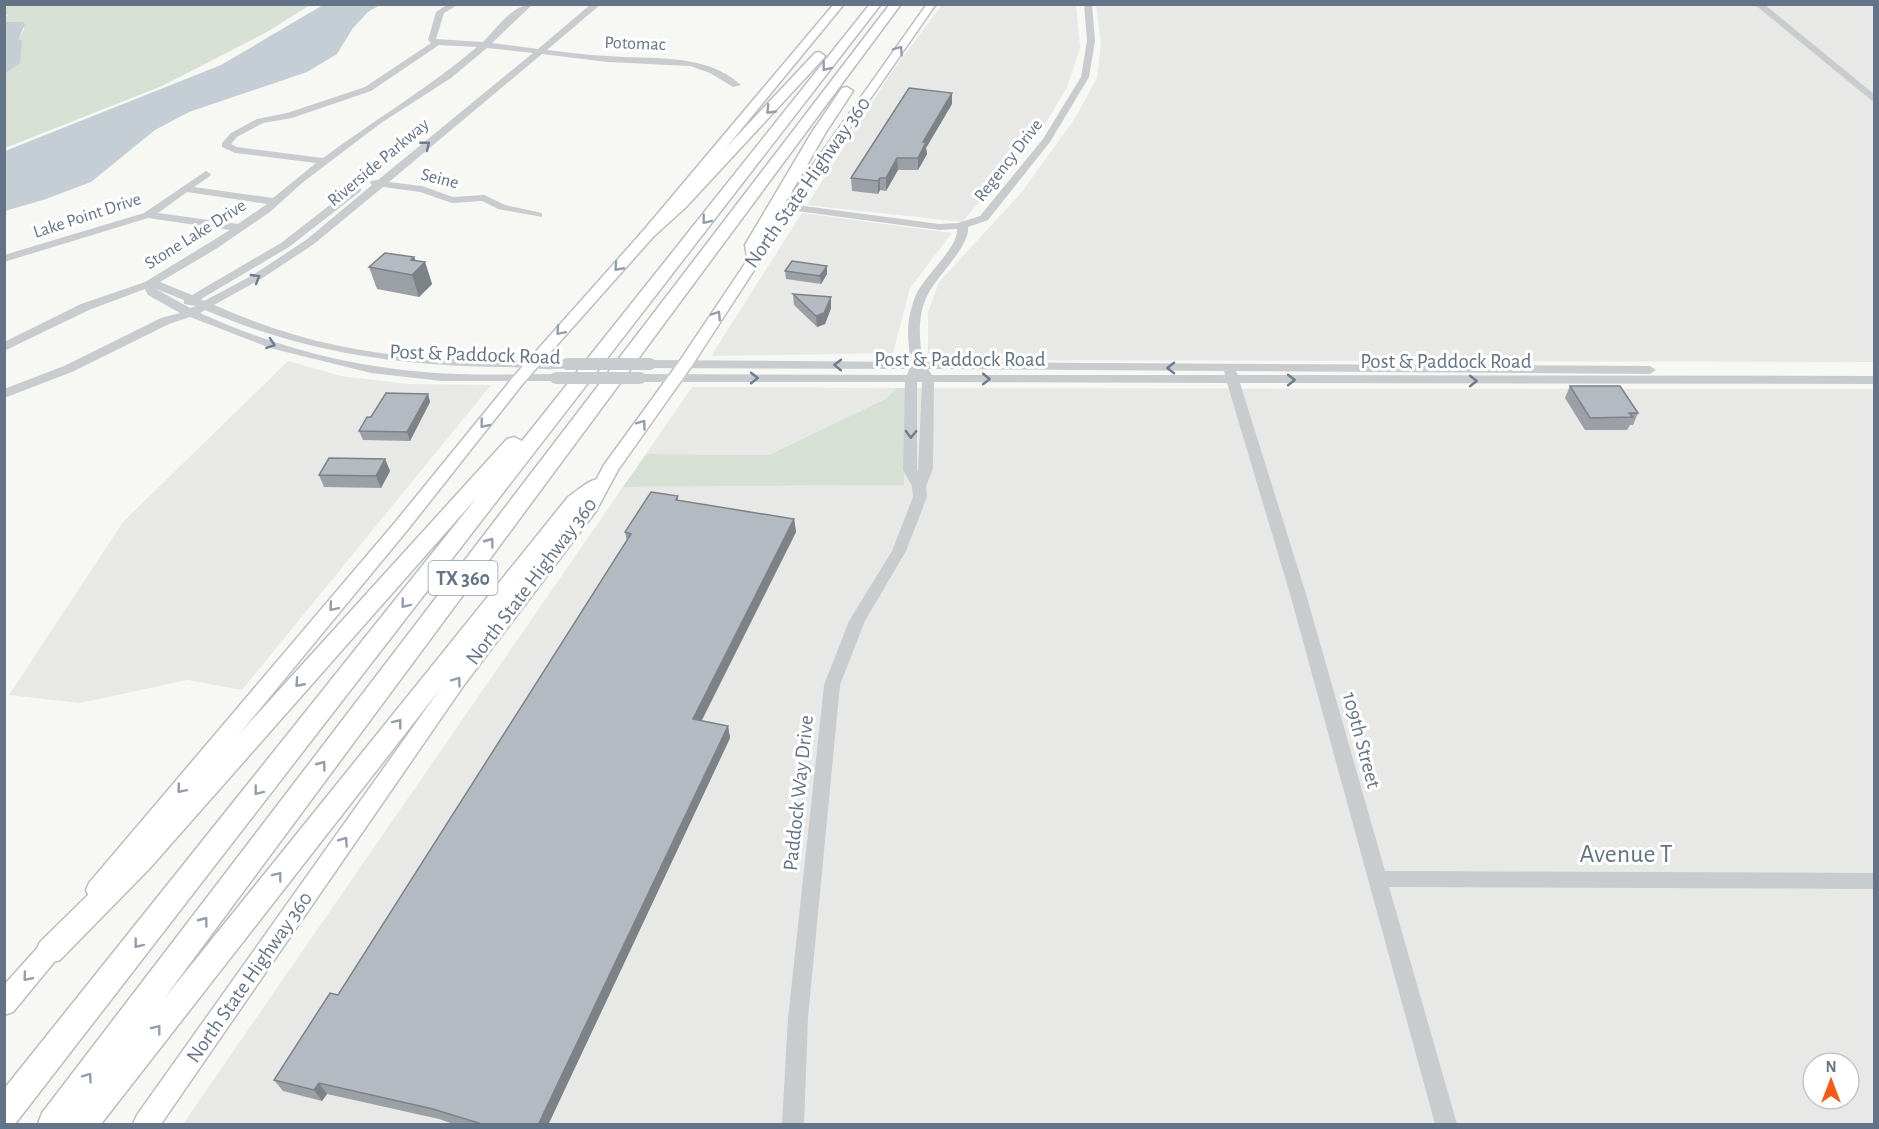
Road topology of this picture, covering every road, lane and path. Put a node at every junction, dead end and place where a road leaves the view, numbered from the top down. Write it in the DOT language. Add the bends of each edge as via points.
graph roads {
  1 [pos="455,4"];
  2 [pos="529,4"];
  3 [pos="585,4"];
  4 [pos="597,4"];
  5 [pos="840,4"];
  6 [pos="866,4"];
  7 [pos="876,4"];
  8 [pos="896,4"];
  9 [pos="932,4"];
  10 [pos="1088,4"];
  11 [pos="1759,5"];
  12 [pos="1773,10"];
  13 [pos="874,32"];
  14 [pos="436,43"];
  15 [pos="485,45"];
  16 [pos="527,51"];
  17 [pos="539,52"];
  18 [pos="1861,74"];
  19 [pos="736,85"];
  20 [pos="1858,85"];
  21 [pos="1875,85"];
  22 [pos="1875,98"];
  23 [pos="325,161"];
  24 [pos="207,174"];
  25 [pos="366,182"];
  26 [pos="380,183"];
  27 [pos="185,189"];
  28 [pos="276,202"];
  29 [pos="789,207"];
  30 [pos="148,215"];
  31 [pos="538,215"];
  32 [pos="962,225"];
  33 [pos="240,228"];
  34 [pos="648,234"];
  35 [pos="4,259"];
  36 [pos="754,259"];
  37 [pos="149,284"];
  38 [pos="199,302"];
  39 [pos="183,311"];
  40 [pos="4,347"];
  41 [pos="340,350"];
  42 [pos="332,362"];
  43 [pos="918,366"];
  44 [pos="526,371"];
  45 [pos="680,371"];
  46 [pos="1231,374"];
  47 [pos="1867,375"];
  48 [pos="928,378"];
  49 [pos="911,379"];
  50 [pos="563,385"];
  51 [pos="4,394"];
  52 [pos="601,483"];
  53 [pos="919,486"];
  54 [pos="1377,879"];
  55 [pos="1875,881"];
  56 [pos="50,951"];
  57 [pos="4,1004"];
  58 [pos="4,1114"];
  59 [pos="53,1125"];
  60 [pos="82,1125"];
  61 [pos="146,1125"];
  62 [pos="794,1125"];
  63 [pos="1446,1125"];
  1 -- 14 [label="street" via="440,12 432,40"];
  2 -- 15 [label="street, Stone Lake Drive"];
  3 -- 16 [label="street, Riverside Parkway"];
  4 -- 17 [label="street, Riverside Parkway"];
  5 -- 34 [label="main road"];
  6 -- 34 [label="highway, one-way" via="681,204"];
  7 -- 50 [label="highway, TX 360, one-way"];
  8 -- 13 [label="highway, TX 360"];
  29 -- 9 [label="main road, North State Highway 360, one-way"];
  10 -- 32 [label="street, Regency Drive" via="1092,26 1089,66 1076,96 1047,140 984,218"];
  11 -- 12 [label="street"];
  12 -- 18 [label="street"];
  12 -- 20 [label="street"];
  13 -- 36 [label="highway" via="870,52 753,245"];
  59 -- 13 [label="highway, TX 360, one-way"];
  14 -- 15 [label="street, Potomac"];
  14 -- 23 [label="street" via="368,89 260,122 226,143 235,150"];
  15 -- 16 [label="street, Potomac"];
  15 -- 23 [label="street, Stone Lake Drive" via="448,76"];
  16 -- 17 [label="street, Potomac"];
  16 -- 25 [label="street, Riverside Parkway"];
  17 -- 19 [label="street, Potomac" via="691,63"];
  26 -- 17 [label="street, Riverside Parkway, one-way"];
  20 -- 21 [label="street"];
  20 -- 22 [label="street"];
  23 -- 28 [label="street, Stone Lake Drive"];
  24 -- 27 [label="street, Lake Point Drive"];
  25 -- 26 [label="street, Seine"];
  25 -- 38 [label="street, Riverside Parkway" via="285,245"];
  26 -- 31 [label="street, Seine" via="422,189 452,200 484,198 502,207"];
  38 -- 26 [label="street, Riverside Parkway, one-way" via="257,278 310,242"];
  27 -- 28 [label="street"];
  27 -- 30 [label="street, Lake Point Drive"];
  28 -- 33 [label="street, Stone Lake Drive"];
  29 -- 32 [label="street, Regency Drive" via="916,225"];
  29 -- 36 [label="main road, North State Highway 360"];
  30 -- 33 [label="street"];
  30 -- 35 [label="street, Lake Point Drive"];
  32 -- 43 [label="street" via="963,235 958,244 921,296 912,333"];
  33 -- 37 [label="street, Stone Lake Drive"];
  34 -- 44 [label="main road, one-way"];
  45 -- 36 [label="main road, North State Highway 360, one-way"];
  37 -- 38 [label="street, Post & Paddock Road" via="165,286"];
  37 -- 39 [label="street, Post & Paddock Road" via="152,293"];
  37 -- 40 [label="street, Stone Lake Drive" via="85,307"];
  38 -- 39 [label="street, Riverside Parkway"];
  38 -- 41 [label="street, Post & Paddock Road" via="301,341"];
  39 -- 42 [label="street, Post & Paddock Road, one-way"];
  39 -- 51 [label="street, Riverside Parkway" via="68,369"];
  41 -- 42 [label="street"];
  41 -- 44 [label="street, Post & Paddock Road"];
  42 -- 44 [label="street, Post & Paddock Road" via="406,374"];
  43 -- 45 [label="street, Post & Paddock Road, one-way"];
  46 -- 43 [label="street, Post & Paddock Road, one-way"];
  43 -- 48 [label="street"];
  43 -- 49 [label="street, Paddock Way Drive"];
  44 -- 45 [label="street, Post & Paddock Road, bridge" via="567,364 650,364"];
  44 -- 50 [label="street, Post & Paddock Road"];
  44 -- 56 [label="main road, one-way"];
  45 -- 49 [label="street, Post & Paddock Road, one-way"];
  45 -- 50 [label="street, Post & Paddock Road, bridge"];
  52 -- 45 [label="main road, North State Highway 360, one-way"];
  46 -- 47 [label="street, Post & Paddock Road"];
  48 -- 46 [label="street, Post & Paddock Road, one-way"];
  46 -- 54 [label="street, 109th Street" via="1298,594"];
  48 -- 49 [label="street, Post & Paddock Road"];
  48 -- 53 [label="street, Paddock Way Drive" via="926,469"];
  49 -- 53 [label="street, Paddock Way Drive, one-way" via="910,470"];
  50 -- 56 [label="highway, one-way" via="141,860"];
  50 -- 58 [label="highway, TX 360, one-way"];
  60 -- 52 [label="highway, one-way" via="575,502"];
  61 -- 52 [label="main road, North State Highway 360, one-way" via="458,680 591,507"];
  53 -- 62 [label="street, Paddock Way Drive" via="920,497 899,550 857,621 832,685 798,1018"];
  54 -- 55 [label="street, Avenue T"];
  54 -- 63 [label="street, 109th Street"];
  56 -- 57 [label="main road, one-way"];
}
